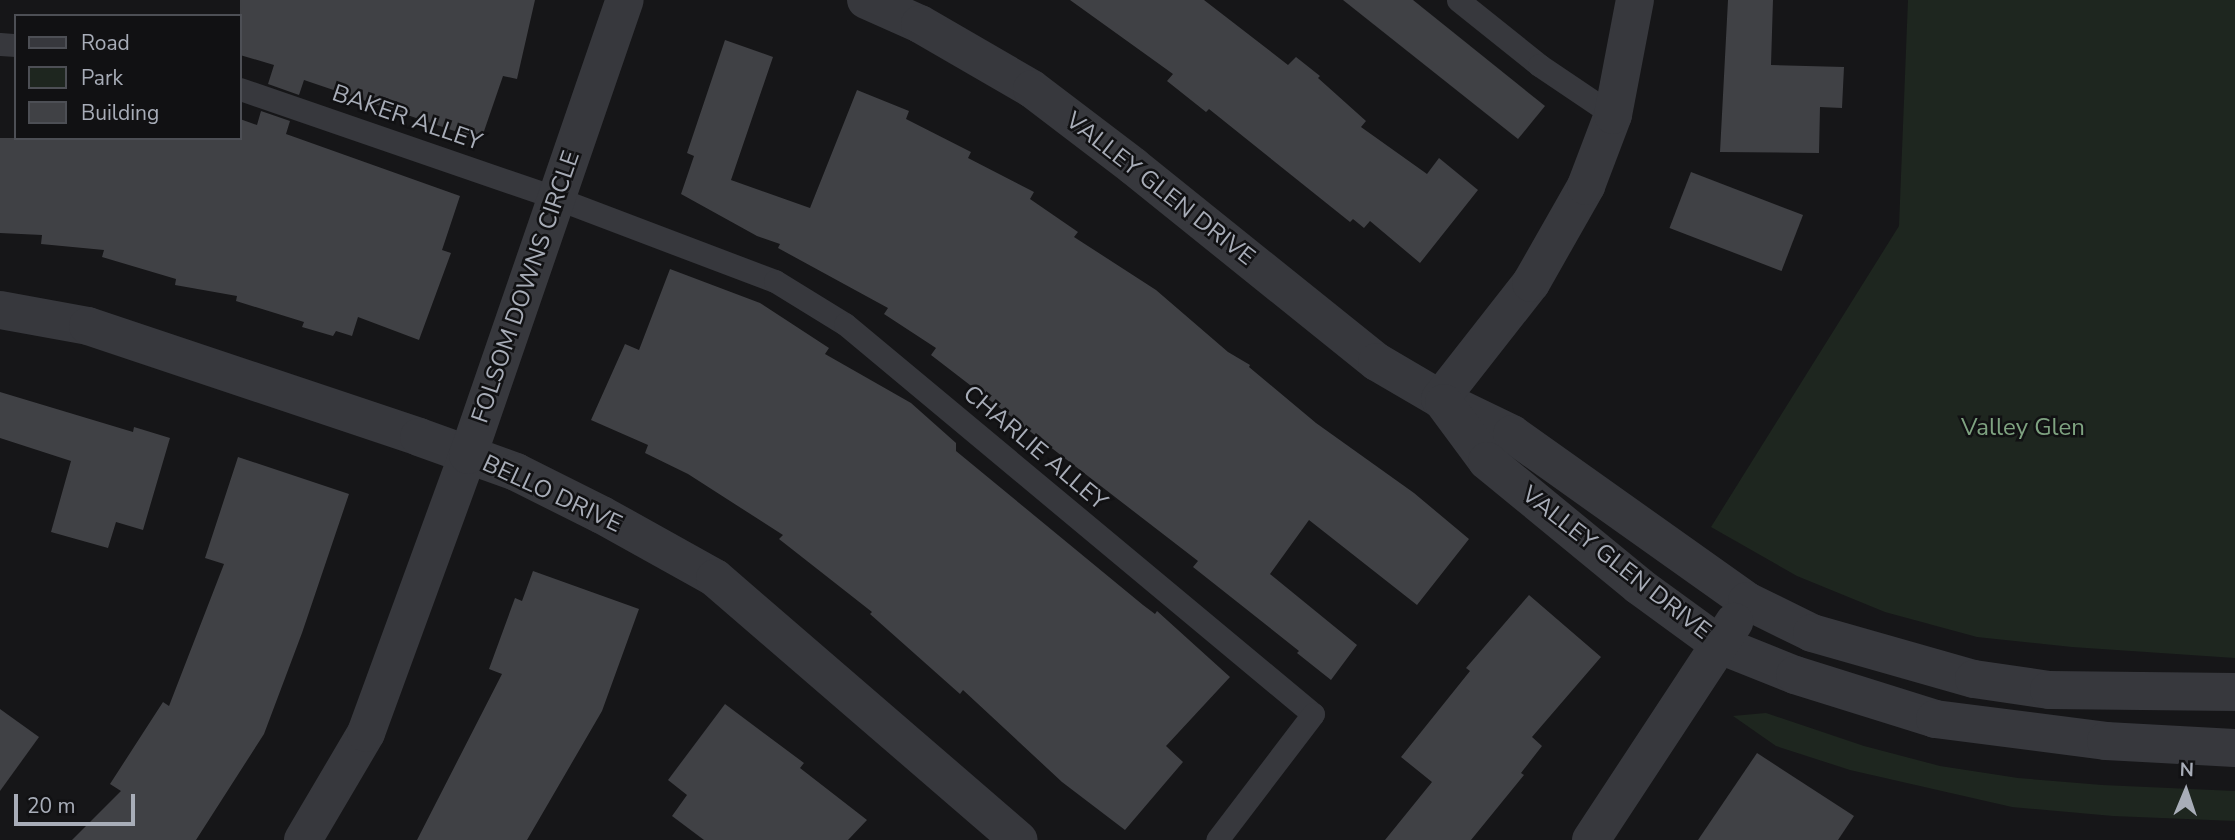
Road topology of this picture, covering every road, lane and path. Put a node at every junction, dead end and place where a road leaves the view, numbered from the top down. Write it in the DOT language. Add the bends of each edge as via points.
graph roads {
  1 [pos="625,0"];
  2 [pos="866,0"];
  3 [pos="1458,0"];
  4 [pos="1635,0"];
  5 [pos="242,90"];
  6 [pos="1614,115"];
  7 [pos="556,198"];
  8 [pos="0,310"];
  9 [pos="1440,399"];
  10 [pos="468,454"];
  11 [pos="1746,601"];
  12 [pos="1720,645"];
  13 [pos="2235,692"];
  14 [pos="2235,748"];
  15 [pos="303,840"];
  16 [pos="1018,840"];
  17 [pos="1217,840"];
  18 [pos="1591,840"];
  1 -- 7 [label="street, FOLSOM DOWNS CIRCLE"];
  2 -- 9 [label="street, VALLEY GLEN DRIVE" via="920,24 1032,89 1377,362"];
  3 -- 6 [label="lane" via="1539,65"];
  4 -- 6 [label="street"];
  5 -- 7 [label="lane, BAKER ALLEY"];
  6 -- 9 [label="street" via="1586,186 1531,283"];
  7 -- 10 [label="street, FOLSOM DOWNS CIRCLE"];
  7 -- 17 [label="lane, CHARLIE ALLEY" via="775,281 845,324 1313,714"];
  8 -- 10 [label="street, BELLO DRIVE" via="88,326"];
  9 -- 11 [label="street, VALLEY GLEN DRIVE" via="1512,434"];
  9 -- 12 [label="street, VALLEY GLEN DRIVE" via="1487,461 1639,586"];
  10 -- 15 [label="street, FOLSOM DOWNS CIRCLE" via="366,733"];
  10 -- 16 [label="street, BELLO DRIVE" via="528,478 715,578"];
  11 -- 12 [label="street"];
  11 -- 13 [label="street, VALLEY GLEN DRIVE" via="1812,633 1974,679 2049,690"];
  12 -- 14 [label="street, VALLEY GLEN DRIVE" via="1795,676 1935,719 2106,741"];
  12 -- 18 [label="street"];
}
